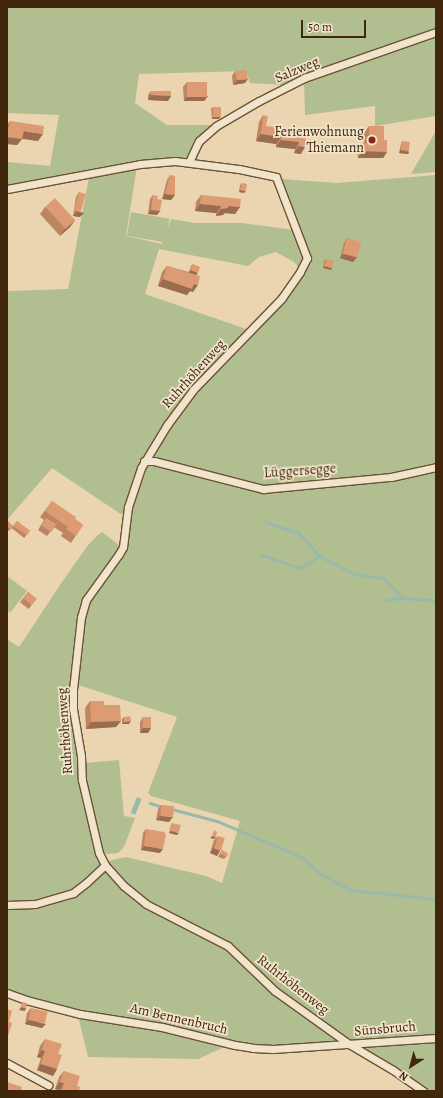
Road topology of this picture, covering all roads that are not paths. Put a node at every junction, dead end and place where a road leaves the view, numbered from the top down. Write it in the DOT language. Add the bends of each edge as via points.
graph roads {
  1 [pos="436,32"];
  2 [pos="189,162"];
  3 [pos="7,189"];
  4 [pos="144,462"];
  5 [pos="436,467"];
  6 [pos="105,865"];
  7 [pos="7,905"];
  8 [pos="7,993"];
  9 [pos="436,1038"];
  10 [pos="348,1044"];
  11 [pos="7,1063"];
  12 [pos="48,1085"];
  13 [pos="423,1091"];
  1 -- 2 [label="street, Salzweg" via="304,78 260,101 216,126 199,141"];
  2 -- 3 [label="street, Ruhrhöhenweg" via="140,164"];
  2 -- 4 [label="street, Ruhrhöhenweg" via="276,177 307,258 282,298 193,390 166,425"];
  4 -- 5 [label="street, Lüggersegge" via="161,462 263,489 391,477"];
  4 -- 6 [label="street, Ruhrhöhenweg" via="128,508 123,547 83,607 73,689 82,780 92,826"];
  6 -- 7 [label="street" via="73,893 35,904"];
  6 -- 10 [label="street, Ruhrhöhenweg" via="124,886 146,904 228,946 275,991"];
  8 -- 10 [label="street, Am Bennenbruch" via="80,1014 162,1027 235,1045 273,1049"];
  9 -- 10 [label="street, Sünsbruch"];
  10 -- 13 [label="street, Sünsbruch"];
  11 -- 12 [label="street"];
}
